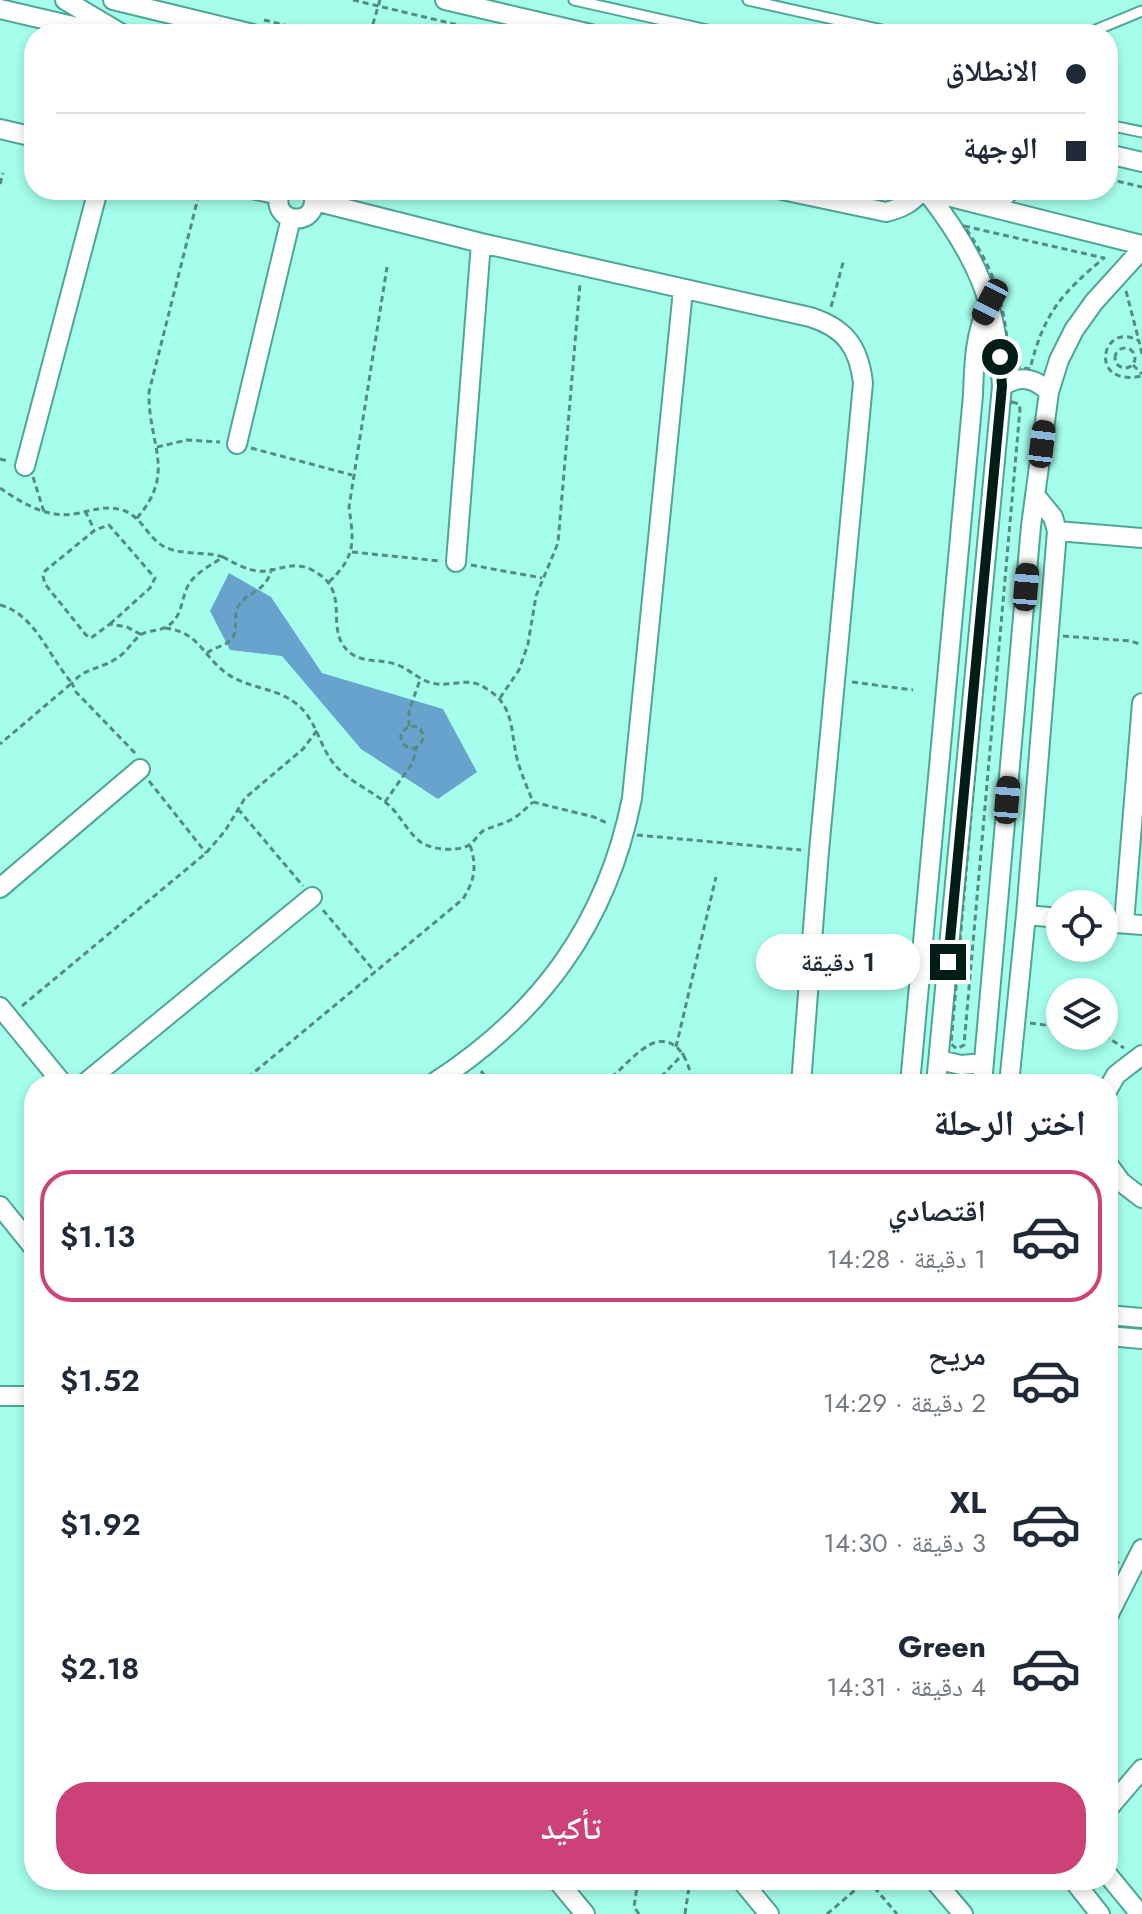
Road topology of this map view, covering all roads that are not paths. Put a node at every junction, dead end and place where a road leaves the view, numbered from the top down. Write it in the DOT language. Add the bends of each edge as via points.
graph roads {
  1 [pos="65,0"];
  2 [pos="113,0"];
  3 [pos="445,0"];
  4 [pos="574,0"];
  5 [pos="748,0"];
  6 [pos="776,0"];
  7 [pos="784,8"];
  8 [pos="0,9"];
  9 [pos="1142,11"];
  10 [pos="64,24"];
  11 [pos="105,24"];
  12 [pos="212,24"];
  13 [pos="548,24"];
  14 [pos="681,24"];
  15 [pos="855,24"];
  16 [pos="1110,24"];
  17 [pos="1118,127"];
  18 [pos="0,129"];
  19 [pos="1142,132"];
  20 [pos="24,135"];
  21 [pos="1118,156"];
  22 [pos="1142,162"];
  23 [pos="95,200"];
  24 [pos="280,200"];
  25 [pos="313,200"];
  26 [pos="328,200"];
  27 [pos="829,200"];
  28 [pos="914,200"];
  29 [pos="932,200"];
  30 [pos="965,200"];
  31 [pos="1001,200"];
  32 [pos="994,207"];
  33 [pos="291,218"];
  34 [pos="481,243"];
  35 [pos="1142,247"];
  36 [pos="683,290"];
  37 [pos="990,302"];
  38 [pos="1002,386"];
  39 [pos="1049,392"];
  40 [pos="237,444"];
  41 [pos="25,466"];
  42 [pos="1035,495"];
  43 [pos="1057,531"];
  44 [pos="1142,538"];
  45 [pos="456,562"];
  46 [pos="1142,703"];
  47 [pos="140,769"];
  48 [pos="1138,810"];
  49 [pos="0,888"];
  50 [pos="312,897"];
  51 [pos="1026,915"];
  52 [pos="1046,917"];
  53 [pos="1133,924"];
  54 [pos="991,983"];
  55 [pos="1018,984"];
  56 [pos="4,1012"];
  57 [pos="1138,1057"];
  58 [pos="939,1060"];
  59 [pos="984,1063"];
  60 [pos="55,1074"];
  61 [pos="96,1074"];
  62 [pos="446,1074"];
  63 [pos="802,1074"];
  64 [pos="911,1074"];
  65 [pos="937,1074"];
  66 [pos="983,1074"];
  67 [pos="1010,1074"];
  68 [pos="1117,1074"];
  69 [pos="1118,1178"];
  70 [pos="1142,1198"];
  71 [pos="0,1206"];
  72 [pos="24,1236"];
  73 [pos="1118,1316"];
  74 [pos="1142,1318"];
  75 [pos="1118,1337"];
  76 [pos="1142,1339"];
  77 [pos="0,1396"];
  78 [pos="24,1396"];
  79 [pos="1142,1549"];
  80 [pos="1118,1596"];
  81 [pos="1142,1769"];
  82 [pos="1118,1797"];
  83 [pos="1118,1887"];
  84 [pos="565,1890"];
  85 [pos="749,1890"];
  86 [pos="943,1890"];
  87 [pos="1081,1890"];
  88 [pos="580,1908"];
  89 [pos="769,1914"];
  90 [pos="963,1914"];
  91 [pos="1100,1914"];
  92 [pos="1140,1914"];
  1 -- 11 [label="street"];
  2 -- 12 [label="street"];
  3 -- 13 [label="street"];
  4 -- 14 [label="lane"];
  5 -- 7 [label="lane"];
  6 -- 7 [label="lane"];
  7 -- 15 [label="lane"];
  8 -- 10 [label="street"];
  9 -- 16 [label="lane"];
  17 -- 19 [label="lane"];
  18 -- 20 [label="street"];
  21 -- 22 [label="street"];
  23 -- 41 [label="street"];
  24 -- 33 [label="street" via="279,207"];
  25 -- 33 [label="street" via="310,214"];
  26 -- 34 [label="street"];
  27 -- 28 [label="street" via="886,212"];
  29 -- 37 [label="street" via="956,232"];
  30 -- 32 [label="street"];
  31 -- 32 [label="street"];
  32 -- 35 [label="street"];
  33 -- 40 [label="street"];
  34 -- 36 [label="street"];
  34 -- 45 [label="street"];
  35 -- 39 [label="street" via="1074,330"];
  36 -- 62 [label="street" via="625,834 586,929 546,987 498,1036"];
  36 -- 63 [label="street" via="827,322 852,345 861,362"];
  37 -- 38 [label="street"];
  37 -- 64 [label="street" via="981,318 975,356"];
  38 -- 39 [label="street" via="1027,378"];
  38 -- 58 [label="street"];
  39 -- 42 [label="street"];
  42 -- 43 [label="street"];
  42 -- 54 [label="street"];
  43 -- 44 [label="street"];
  43 -- 51 [label="street"];
  46 -- 48 [label="street"];
  47 -- 49 [label="street"];
  48 -- 53 [label="street"];
  50 -- 61 [label="street"];
  51 -- 52 [label="street"];
  51 -- 55 [label="street"];
  54 -- 55 [label="street"];
  54 -- 59 [label="street"];
  55 -- 67 [label="street"];
  56 -- 60 [label="street"];
  57 -- 68 [label="street"];
  58 -- 59 [label="street"];
  58 -- 65 [label="street"];
  59 -- 66 [label="street"];
  69 -- 70 [label="street"];
  71 -- 72 [label="street"];
  73 -- 74 [label="street"];
  75 -- 76 [label="street"];
  77 -- 78 [label="street"];
  79 -- 80 [label="street"];
  81 -- 82 [label="street"];
  83 -- 92 [label="street"];
  84 -- 88 [label="street"];
  85 -- 89 [label="street"];
  86 -- 90 [label="street"];
  87 -- 91 [label="street"];
}
